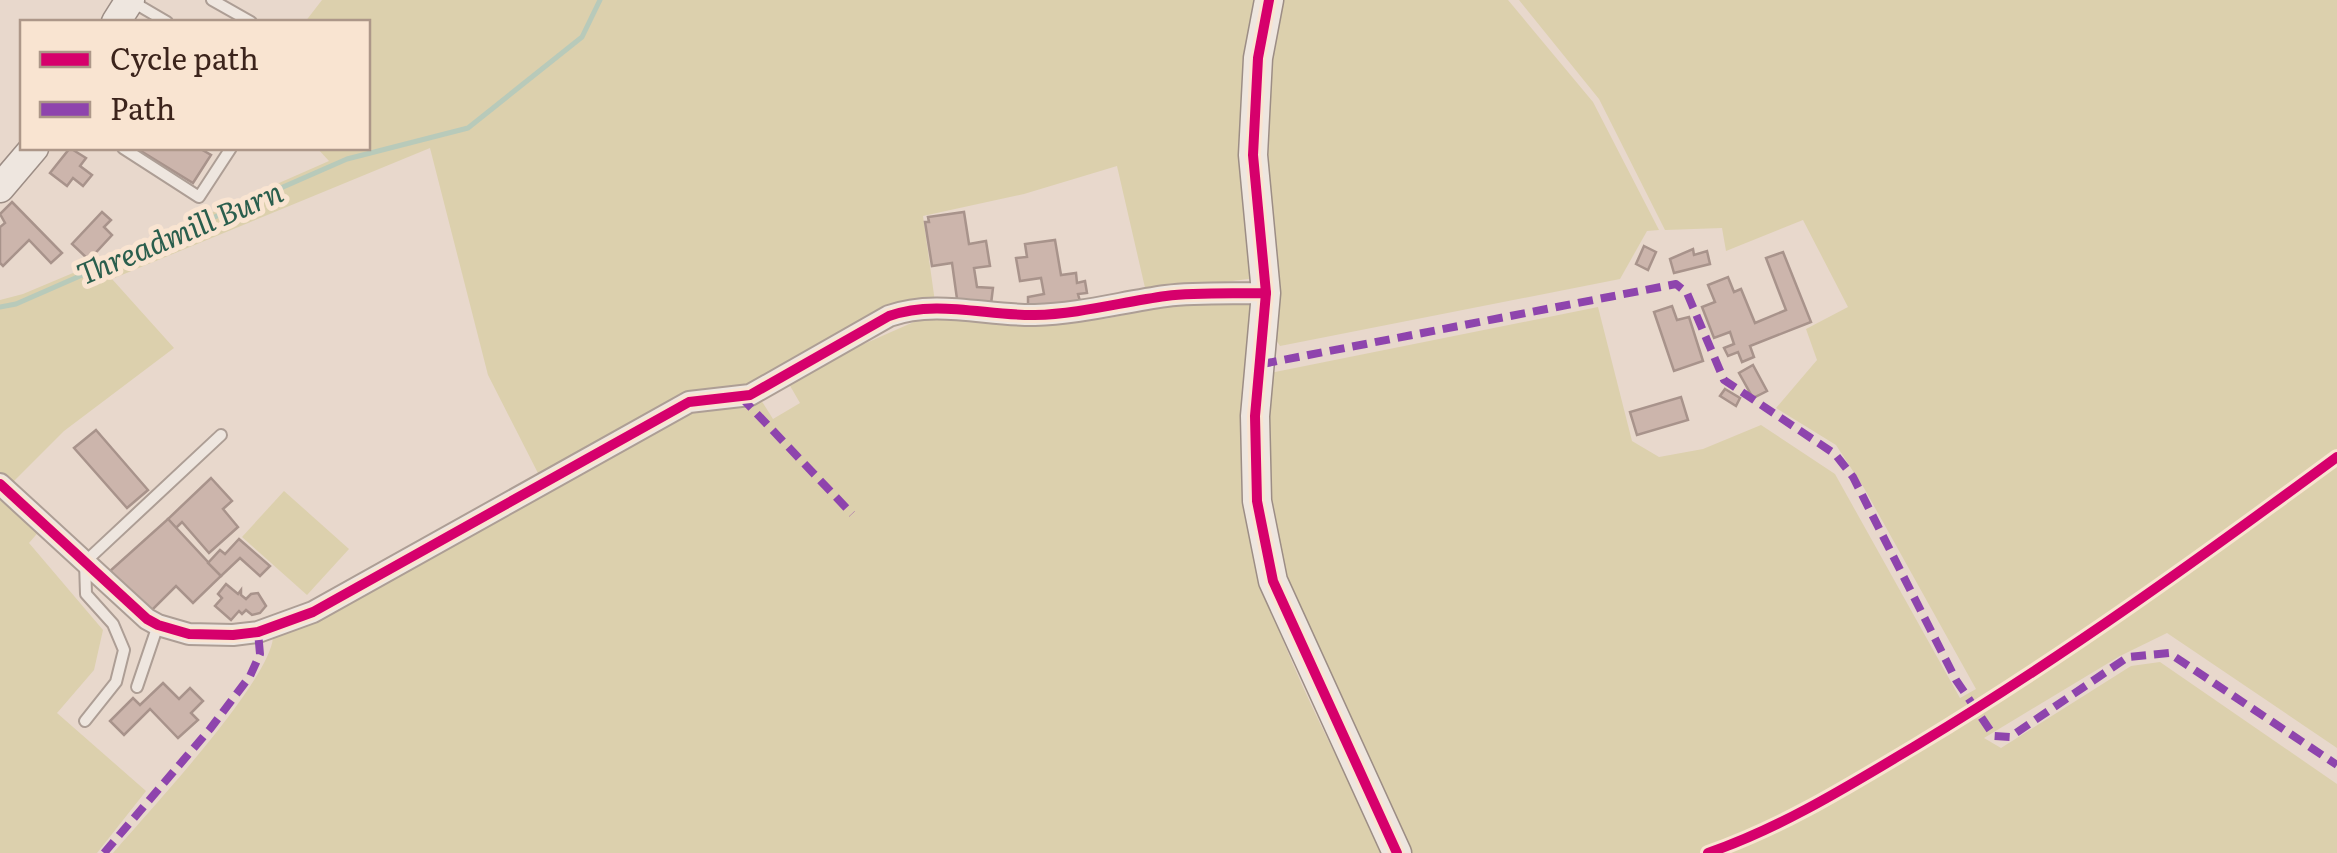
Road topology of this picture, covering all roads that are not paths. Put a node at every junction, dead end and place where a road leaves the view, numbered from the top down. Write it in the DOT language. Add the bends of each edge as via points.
graph roads {
  1 [pos="130,0"];
  2 [pos="212,0"];
  3 [pos="1269,0"];
  4 [pos="164,20"];
  5 [pos="247,20"];
  6 [pos="32,150"];
  7 [pos="126,150"];
  8 [pos="230,150"];
  9 [pos="0,188"];
  10 [pos="1266,293"];
  11 [pos="221,436"];
  12 [pos="0,484"];
  13 [pos="85,562"];
  14 [pos="158,625"];
  15 [pos="137,687"];
  16 [pos="85,721"];
  17 [pos="1397,853"];
  1 -- 4 [label="lane"];
  2 -- 5 [label="lane"];
  3 -- 10 [label="street" via="1253,155"];
  6 -- 9 [label="street"];
  7 -- 8 [label="lane" via="200,197"];
  10 -- 14 [label="street" via="1168,296 1035,315 908,309 750,395 689,402 313,612 233,635"];
  10 -- 17 [label="street" via="1254,416 1263,540 1296,635"];
  11 -- 13 [label="lane"];
  12 -- 13 [label="street"];
  13 -- 14 [label="street"];
  13 -- 16 [label="lane" via="86,594 113,624 124,650 116,682"];
  14 -- 15 [label="lane"];
}
